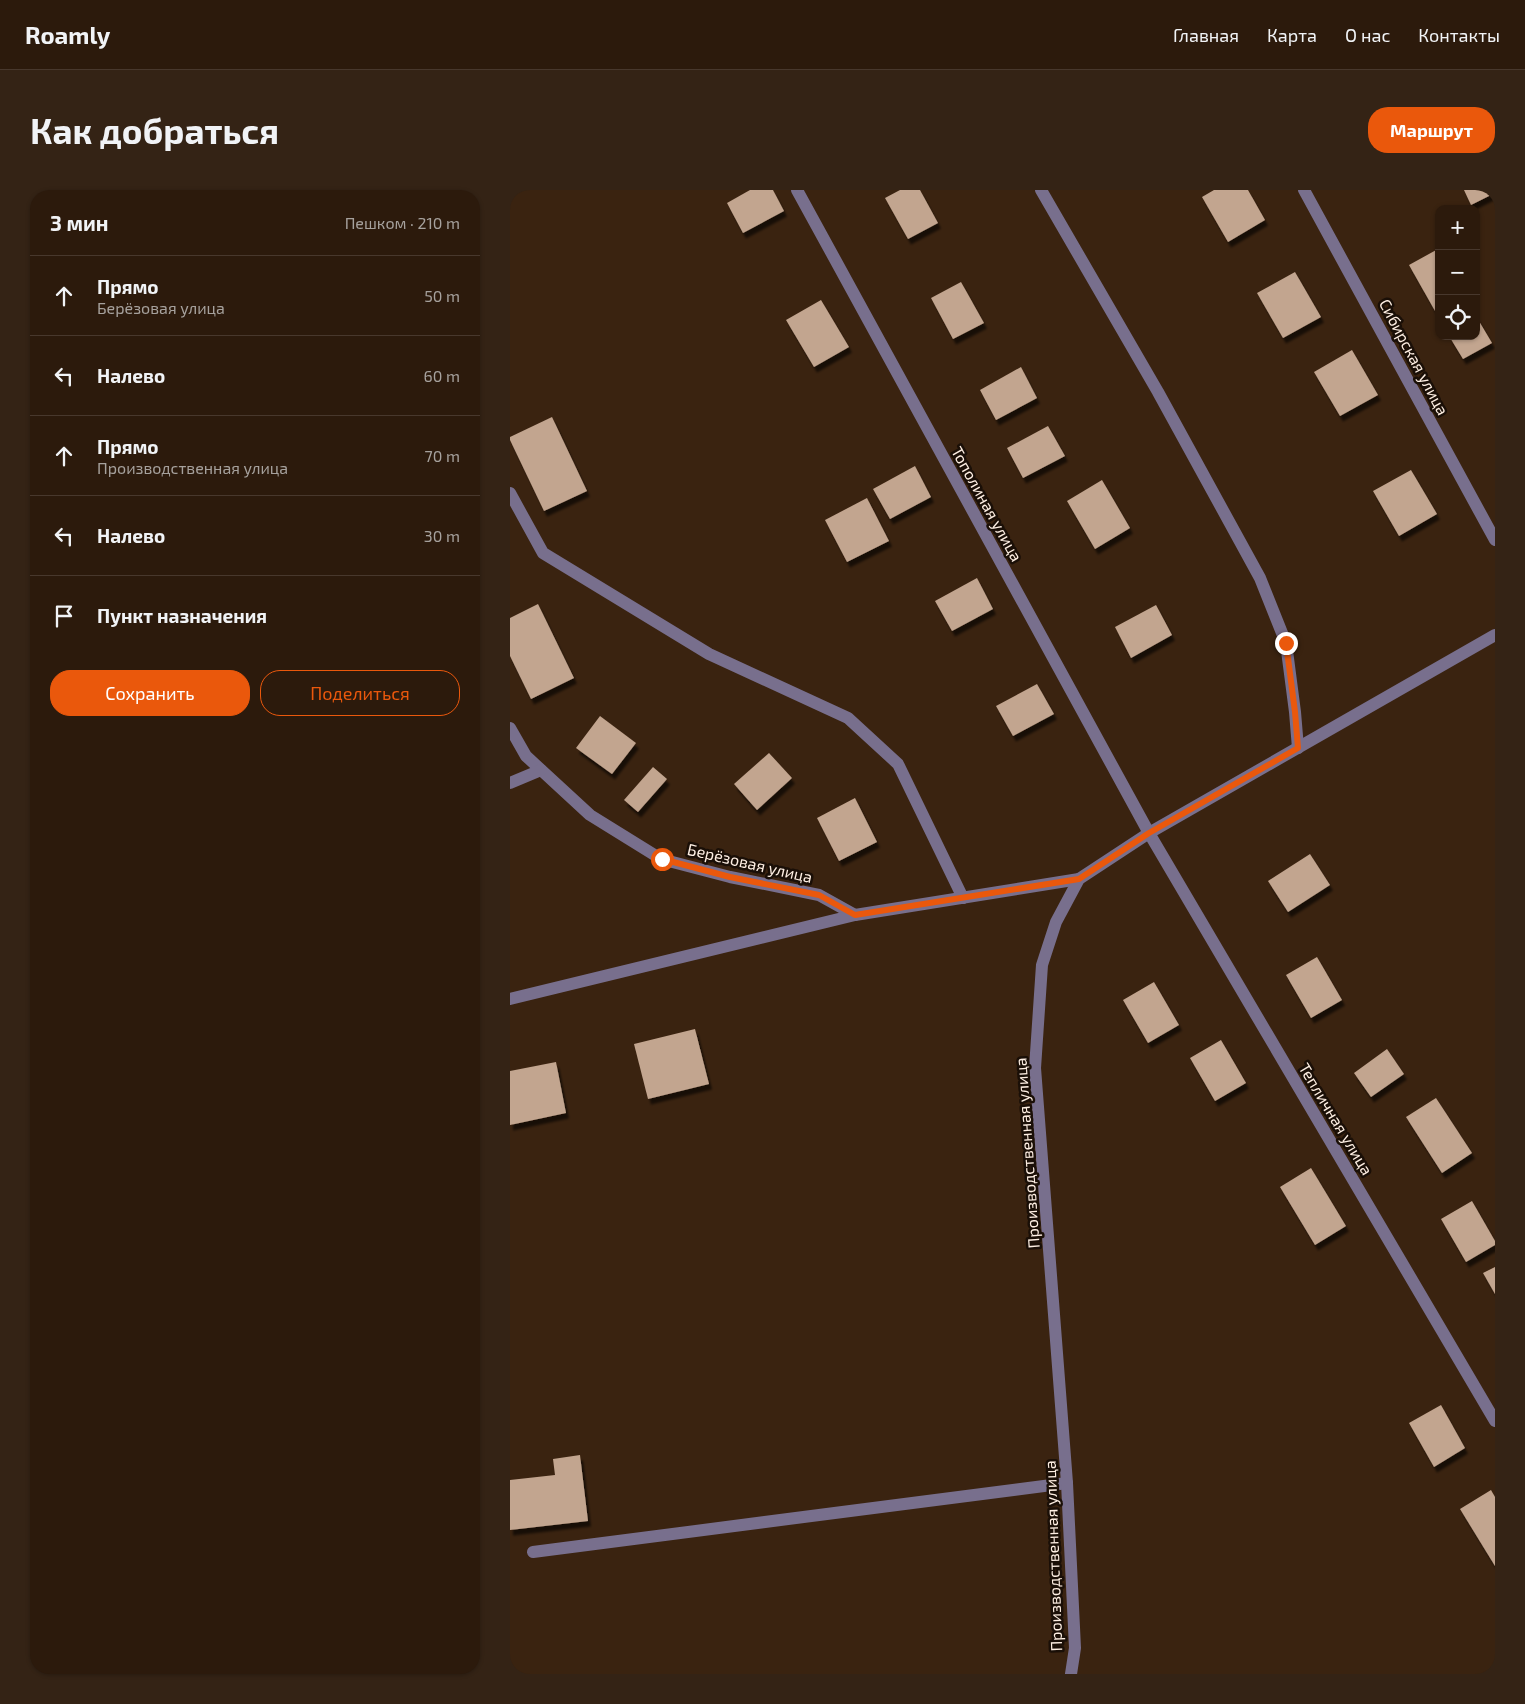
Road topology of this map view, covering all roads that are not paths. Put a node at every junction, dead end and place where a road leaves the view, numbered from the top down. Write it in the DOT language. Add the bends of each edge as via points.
graph roads {
  1 [pos="796,190"];
  2 [pos="1041,190"];
  3 [pos="1304,190"];
  4 [pos="510,493"];
  5 [pos="1495,540"];
  6 [pos="1495,635"];
  7 [pos="510,728"];
  8 [pos="1298,748"];
  9 [pos="541,770"];
  10 [pos="510,783"];
  11 [pos="1149,833"];
  12 [pos="1079,879"];
  13 [pos="962,898"];
  14 [pos="855,915"];
  15 [pos="510,999"];
  16 [pos="1495,1421"];
  17 [pos="1067,1484"];
  18 [pos="533,1552"];
  19 [pos="1072,1674"];
  1 -- 11 [label="street, Тополиная улица"];
  2 -- 8 [label="street" via="1158,392 1260,578 1286,643"];
  3 -- 5 [label="street, Сибирская улица"];
  4 -- 13 [label="street" via="543,553 709,654 848,718 898,764"];
  6 -- 8 [label="street, Производственная улица"];
  7 -- 9 [label="street, Берёзовая улица" via="526,756"];
  8 -- 11 [label="street, Производственная улица"];
  9 -- 10 [label="street"];
  9 -- 14 [label="street, Берёзовая улица" via="590,815 662,859 819,895"];
  11 -- 12 [label="street, Производственная улица"];
  11 -- 16 [label="street, Тепличная улица"];
  12 -- 13 [label="street"];
  12 -- 17 [label="street, Производственная улица" via="1056,922 1042,966 1035,1068"];
  13 -- 14 [label="street"];
  14 -- 15 [label="street"];
  17 -- 18 [label="street"];
  17 -- 19 [label="street, Производственная улица" via="1075,1648"];
}
